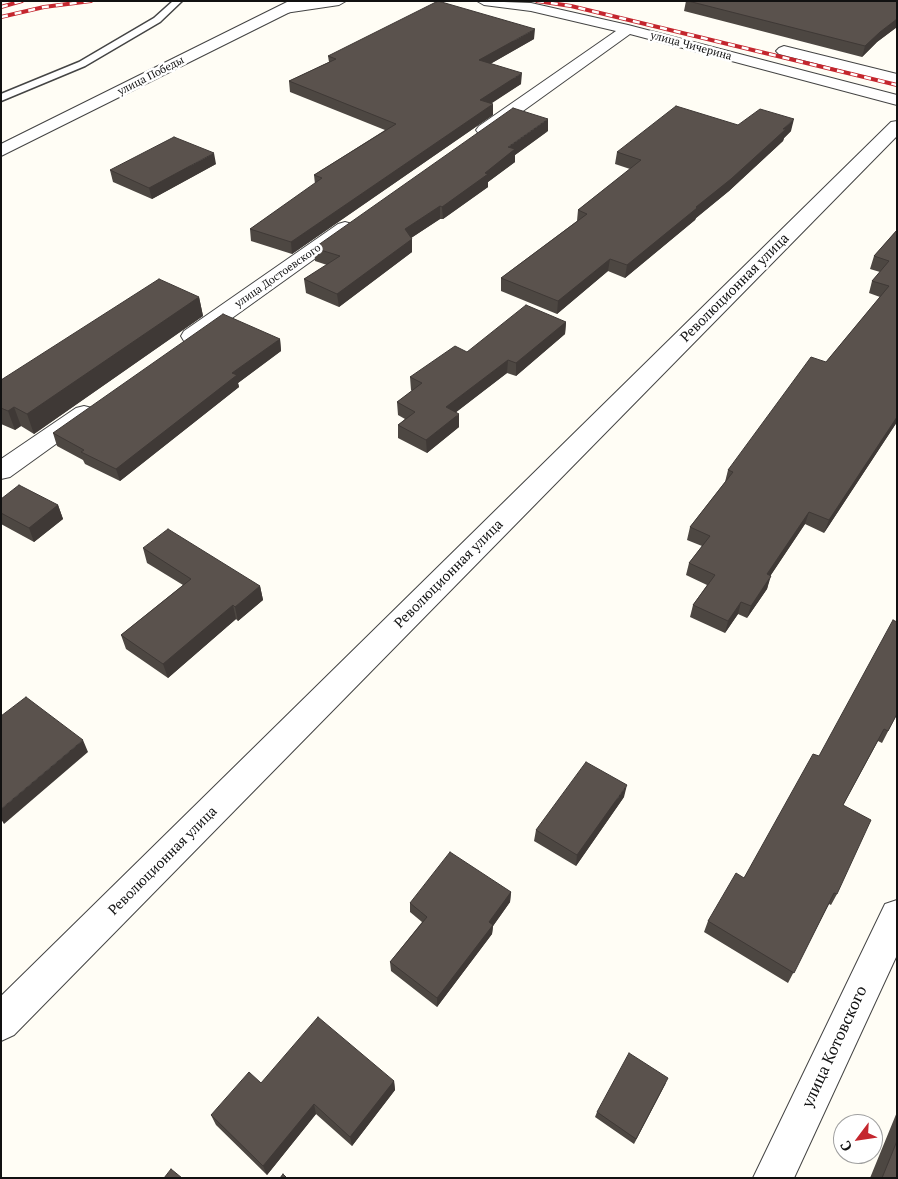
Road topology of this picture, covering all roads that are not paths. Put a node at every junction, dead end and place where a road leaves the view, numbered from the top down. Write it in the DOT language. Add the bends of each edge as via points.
graph roads {
  1 [pos="178,1"];
  2 [pos="301,1"];
  3 [pos="339,1"];
  4 [pos="484,1"];
  5 [pos="284,9"];
  6 [pos="628,29"];
  7 [pos="774,49"];
  8 [pos="897,79"];
  9 [pos="1,98"];
  10 [pos="897,100"];
  11 [pos="897,126"];
  12 [pos="473,138"];
  13 [pos="1,151"];
  14 [pos="359,218"];
  15 [pos="180,345"];
  16 [pos="99,402"];
  17 [pos="1,471"];
  18 [pos="897,916"];
  19 [pos="1,1022"];
  20 [pos="773,1178"];
  1 -- 9 [label="lane" via="157,20 82,64"];
  2 -- 5 [label="street, улица Победы"];
  3 -- 5 [label="street"];
  4 -- 6 [label="street, улица Чичерина" via="531,7"];
  5 -- 13 [label="street, улица Победы"];
  6 -- 10 [label="street, улица Чичерина"];
  6 -- 12 [label="street"];
  7 -- 8 [label="street"];
  11 -- 19 [label="street, Революционная улица"];
  14 -- 15 [label="street, улица Достоевского"];
  16 -- 17 [label="street"];
  18 -- 20 [label="street, улица Котовского"];
}
